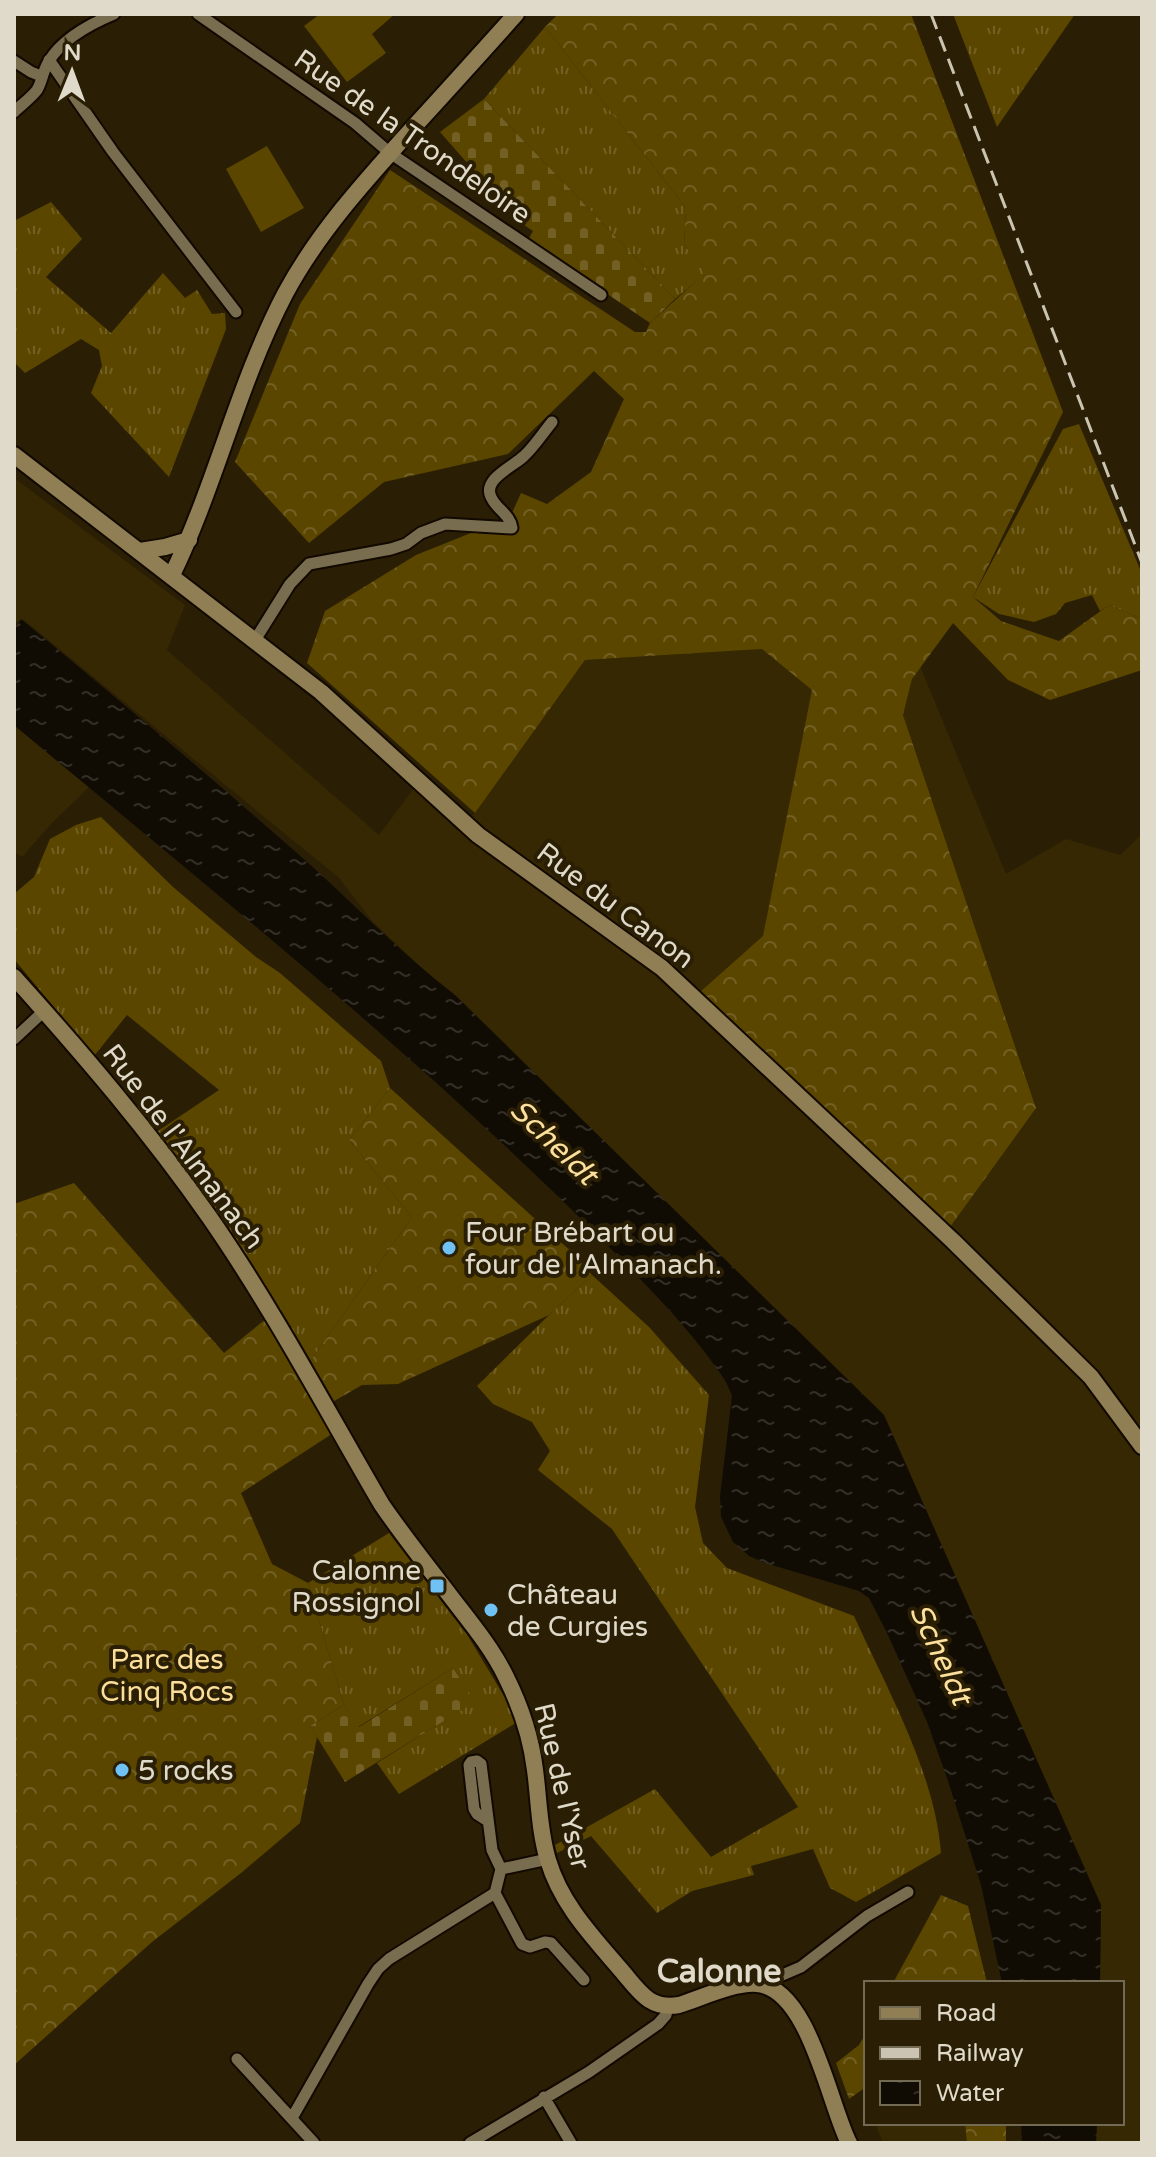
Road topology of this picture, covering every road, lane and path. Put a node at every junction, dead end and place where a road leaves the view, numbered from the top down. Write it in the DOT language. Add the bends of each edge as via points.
graph roads {
  1 [pos="114,14"];
  2 [pos="198,14"];
  3 [pos="516,14"];
  4 [pos="49,60"];
  5 [pos="14,61"];
  6 [pos="41,76"];
  7 [pos="14,112"];
  8 [pos="390,153"];
  9 [pos="601,295"];
  10 [pos="236,312"];
  11 [pos="552,422"];
  12 [pos="14,455"];
  13 [pos="189,540"];
  14 [pos="140,551"];
  15 [pos="172,575"];
  16 [pos="255,640"];
  17 [pos="14,977"];
  18 [pos="44,1011"];
  19 [pos="14,1039"];
  20 [pos="296,1357"];
  21 [pos="1142,1446"];
  22 [pos="488,1821"];
  23 [pos="548,1859"];
  24 [pos="501,1869"];
  25 [pos="908,1892"];
  26 [pos="495,1893"];
  27 [pos="584,1980"];
  28 [pos="769,1986"];
  29 [pos="668,2007"];
  30 [pos="237,2059"];
  31 [pos="544,2097"];
  32 [pos="292,2118"];
  33 [pos="314,2143"];
  34 [pos="470,2143"];
  35 [pos="571,2143"];
  36 [pos="849,2143"];
  1 -- 4 [label="street" via="78,32"];
  2 -- 8 [label="street, Rue de la Trondeloire"];
  3 -- 8 [label="main road"];
  4 -- 6 [label="street"];
  4 -- 10 [label="street"];
  5 -- 6 [label="street"];
  6 -- 7 [label="street" via="38,89"];
  8 -- 9 [label="street, Rue de la Trondeloire"];
  8 -- 13 [label="main road" via="312,251 287,292 260,346"];
  11 -- 16 [label="street" via="524,456 492,481 490,497 512,528 445,524 391,549 309,564"];
  12 -- 14 [label="main road, Rue du Canon"];
  13 -- 14 [label="main road"];
  13 -- 15 [label="main road"];
  14 -- 15 [label="main road, Rue du Canon"];
  15 -- 16 [label="main road, Rue du Canon"];
  16 -- 21 [label="main road, Rue du Canon" via="321,692 478,835 662,968 1081,1367"];
  17 -- 18 [label="main road, Rue de l'Almanach"];
  18 -- 19 [label="street"];
  18 -- 20 [label="main road, Rue de l'Almanach" via="175,1169"];
  20 -- 23 [label="main road, Rue de l'Yser" via="382,1505 506,1677 530,1740"];
  22 -- 24 [label="street"];
  23 -- 24 [label="street"];
  23 -- 29 [label="main road, Rue de l'Yser" via="579,1921 642,1995"];
  24 -- 26 [label="street"];
  25 -- 28 [label="street"];
  26 -- 27 [label="street" via="522,1944 551,1943"];
  26 -- 32 [label="street" via="378,1969"];
  28 -- 29 [label="main road" via="743,1985"];
  28 -- 36 [label="main road" via="783,1995 812,2043"];
  29 -- 31 [label="street" via="658,2024"];
  30 -- 32 [label="street"];
  31 -- 34 [label="street"];
  31 -- 35 [label="street"];
  32 -- 33 [label="street"];
}
